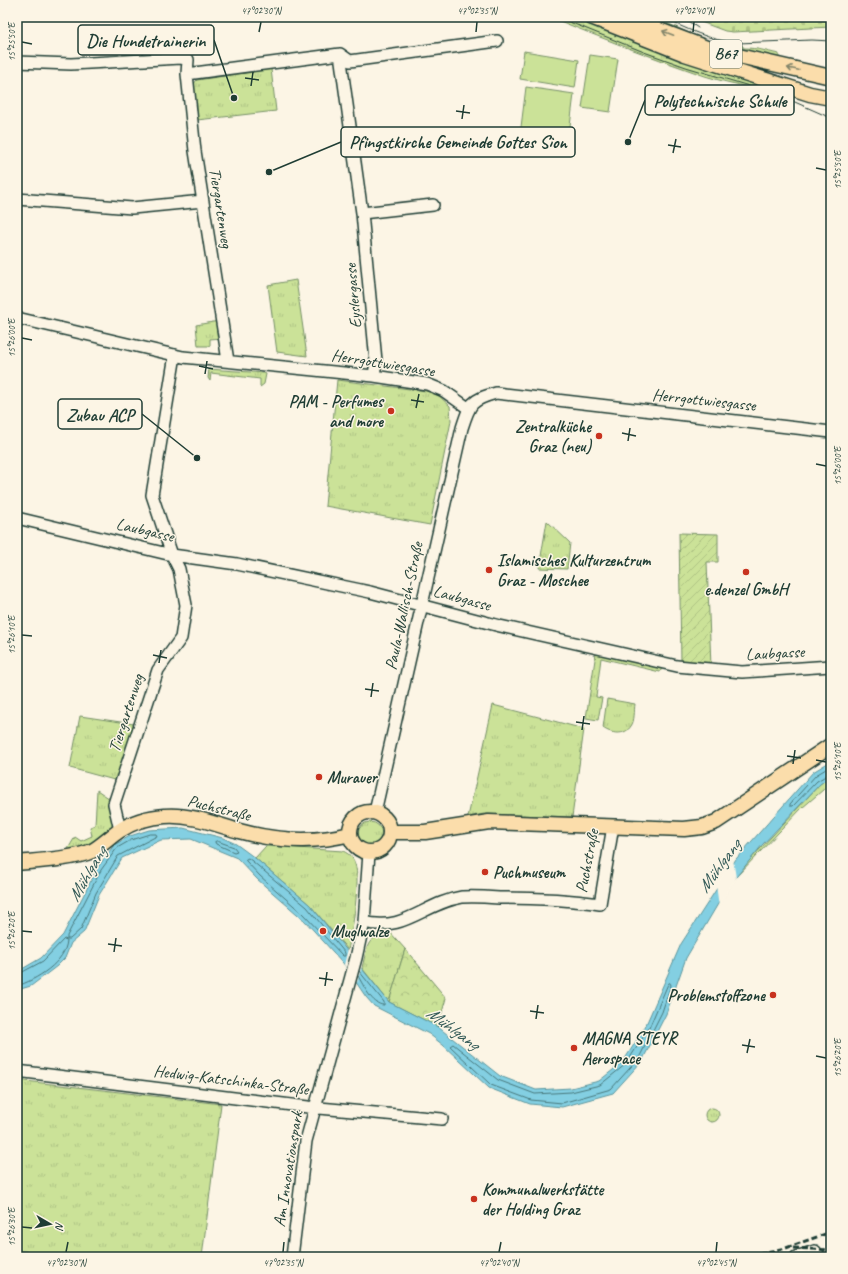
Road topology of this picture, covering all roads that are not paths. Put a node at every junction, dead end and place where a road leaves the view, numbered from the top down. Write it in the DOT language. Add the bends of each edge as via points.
graph roads {
  1 [pos="591,17"];
  2 [pos="625,17"];
  3 [pos="497,41"];
  4 [pos="340,54"];
  5 [pos="17,62"];
  6 [pos="187,74"];
  7 [pos="831,77"];
  8 [pos="831,98"];
  9 [pos="17,199"];
  10 [pos="203,201"];
  11 [pos="433,205"];
  12 [pos="362,213"];
  13 [pos="17,318"];
  14 [pos="175,355"];
  15 [pos="228,361"];
  16 [pos="374,376"];
  17 [pos="468,408"];
  18 [pos="831,432"];
  19 [pos="17,518"];
  20 [pos="172,555"];
  21 [pos="423,604"];
  22 [pos="831,666"];
  23 [pos="831,745"];
  24 [pos="375,812"];
  25 [pos="613,826"];
  26 [pos="120,830"];
  27 [pos="391,832"];
  28 [pos="350,834"];
  29 [pos="369,853"];
  30 [pos="17,864"];
  31 [pos="364,922"];
  32 [pos="17,1071"];
  33 [pos="314,1107"];
  34 [pos="442,1119"];
  35 [pos="292,1257"];
  36 [pos="796,1257"];
  37 [pos="820,1257"];
  1 -- 8 [label="main road, B67" via="685,54 810,94"];
  7 -- 2 [label="main road, B67, one-way" via="712,50"];
  3 -- 4 [label="street" via="350,61"];
  4 -- 6 [label="street"];
  4 -- 12 [label="street, Eyslergasse"];
  5 -- 6 [label="street, Tiergartenweg" via="71,64 181,58 188,60"];
  6 -- 10 [label="street, Tiergartenweg"];
  9 -- 10 [label="street" via="132,208"];
  10 -- 15 [label="street, Tiergartenweg"];
  11 -- 12 [label="street"];
  12 -- 16 [label="street, Eyslergasse" via="376,361"];
  13 -- 14 [label="street, Herrgottwiesgasse"];
  14 -- 15 [label="street, Herrgottwiesgasse"];
  14 -- 20 [label="street, Tiergartenweg" via="152,494"];
  15 -- 16 [label="street, Herrgottwiesgasse"];
  16 -- 17 [label="street, Herrgottwiesgasse" via="435,386"];
  17 -- 18 [label="street, Herrgottwiesgasse" via="478,398 496,393"];
  17 -- 21 [label="street, Paula-Wallisch-Straße"];
  19 -- 20 [label="street, Laubgasse"];
  20 -- 21 [label="street, Laubgasse" via="238,564"];
  20 -- 26 [label="street, Tiergartenweg" via="179,569 186,605 181,638 158,670 114,804"];
  21 -- 22 [label="street, Laubgasse" via="500,626 677,666 742,672"];
  21 -- 24 [label="street, Paula-Wallisch-Straße"];
  23 -- 25 [label="main road, Puchstraße" via="716,822 684,829"];
  24 -- 27 [label="main road" via="388,821"];
  24 -- 28 [label="main road" via="363,813 355,819"];
  25 -- 27 [label="main road, Puchstraße" via="489,822 425,832"];
  25 -- 31 [label="street, Puchstraße" via="600,904 563,899 463,897 441,902 398,923 384,926"];
  26 -- 28 [label="main road, Puchstraße" via="135,822 164,816 180,816 284,840 313,841"];
  26 -- 30 [label="main road, Puchstraße" via="92,850 81,854"];
  27 -- 29 [label="main road" via="382,849"];
  28 -- 29 [label="main road" via="355,846"];
  29 -- 31 [label="street, Am Innovationspark"];
  31 -- 33 [label="street, Am Innovationspark"];
  32 -- 33 [label="street, Hedwig-Katschinka-Straße"];
  33 -- 34 [label="street, Hedwig-Katschinka-Straße"];
  33 -- 35 [label="street, Am Innovationspark" via="306,1141"];
  36 -- 37 [label="street" via="815,1251"];
}
